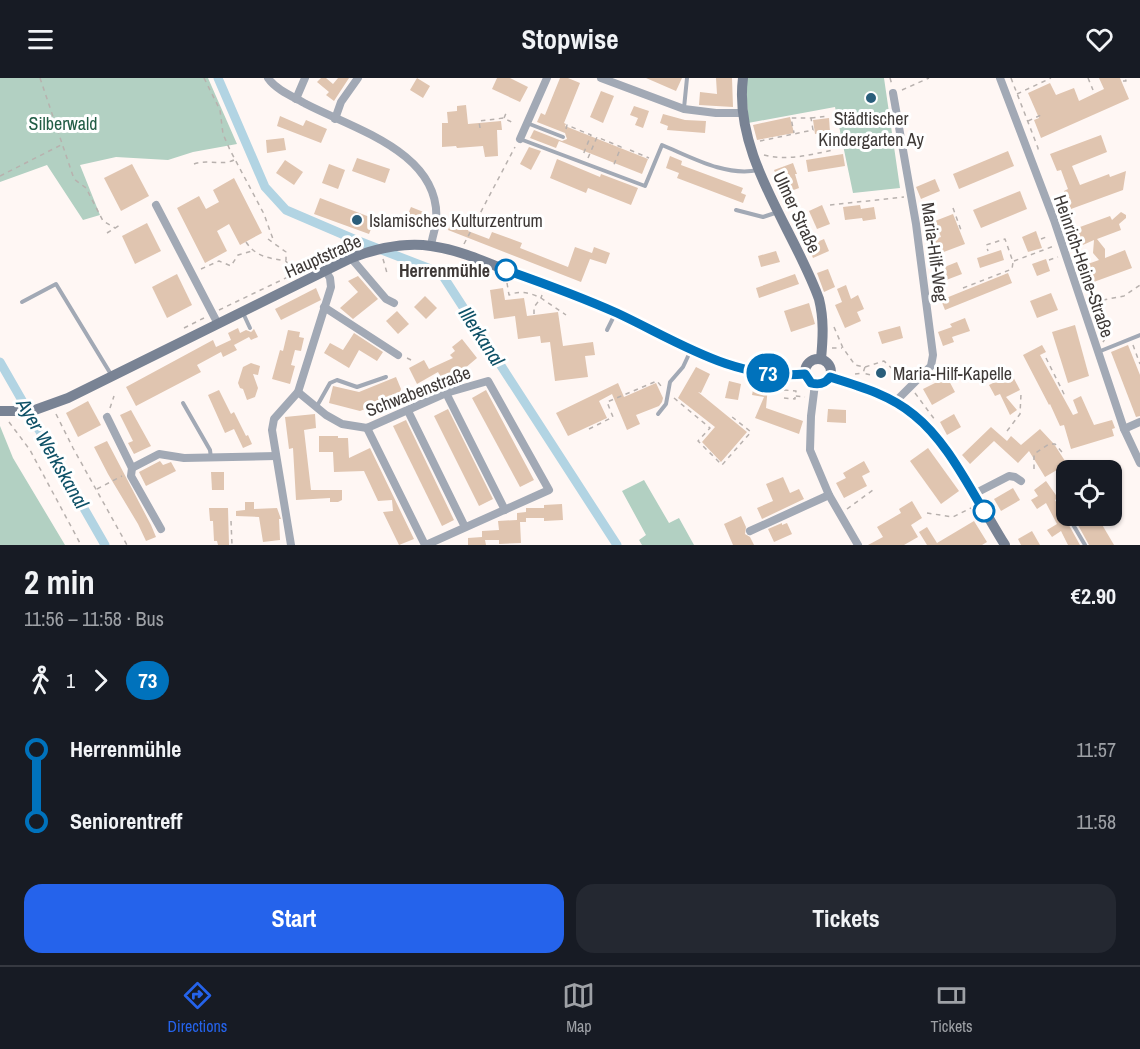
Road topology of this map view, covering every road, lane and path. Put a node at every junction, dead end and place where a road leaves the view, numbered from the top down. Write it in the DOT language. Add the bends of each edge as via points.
graph roads {
  1 [pos="40,78"];
  2 [pos="204,78"];
  3 [pos="268,78"];
  4 [pos="305,78"];
  5 [pos="358,78"];
  6 [pos="547,78"];
  7 [pos="601,78"];
  8 [pos="687,78"];
  9 [pos="743,78"];
  10 [pos="928,78"];
  11 [pos="1000,78"];
  12 [pos="1011,78"];
  13 [pos="1051,78"];
  14 [pos="1088,78"];
  15 [pos="1125,78"];
  16 [pos="1124,81"];
  17 [pos="1093,90"];
  18 [pos="893,93"];
  19 [pos="1017,94"];
  20 [pos="296,99"];
  21 [pos="684,109"];
  22 [pos="507,111"];
  23 [pos="742,113"];
  24 [pos="1041,115"];
  25 [pos="828,116"];
  26 [pos="504,118"];
  27 [pos="811,118"];
  28 [pos="334,119"];
  29 [pos="1028,121"];
  30 [pos="525,126"];
  31 [pos="480,128"];
  32 [pos="794,133"];
  33 [pos="562,137"];
  34 [pos="520,139"];
  35 [pos="749,143"];
  36 [pos="62,145"];
  37 [pos="630,150"];
  38 [pos="833,150"];
  39 [pos="754,157"];
  40 [pos="1029,158"];
  41 [pos="235,160"];
  42 [pos="656,160"];
  43 [pos="581,162"];
  44 [pos="194,164"];
  45 [pos="586,164"];
  46 [pos="759,170"];
  47 [pos="611,173"];
  48 [pos="0,176"];
  49 [pos="912,196"];
  50 [pos="156,205"];
  51 [pos="830,205"];
  52 [pos="953,208"];
  53 [pos="736,210"];
  54 [pos="779,212"];
  55 [pos="120,225"];
  56 [pos="115,228"];
  57 [pos="962,230"];
  58 [pos="107,233"];
  59 [pos="268,239"];
  60 [pos="246,242"];
  61 [pos="274,243"];
  62 [pos="1061,243"];
  63 [pos="430,246"];
  64 [pos="1009,250"];
  65 [pos="252,251"];
  66 [pos="988,251"];
  67 [pos="460,252"];
  68 [pos="1004,252"];
  69 [pos="355,257"];
  70 [pos="383,259"];
  71 [pos="286,261"];
  72 [pos="1013,262"];
  73 [pos="326,270"];
  74 [pos="510,271"];
  75 [pos="387,273"];
  76 [pos="192,274"];
  77 [pos="299,284"];
  78 [pos="1140,285"];
  79 [pos="546,286"];
  80 [pos="963,288"];
  81 [pos="541,298"];
  82 [pos="22,302"];
  83 [pos="394,303"];
  84 [pos="324,307"];
  85 [pos="243,312"];
  86 [pos="616,313"];
  87 [pos="534,314"];
  88 [pos="566,315"];
  89 [pos="218,324"];
  90 [pos="250,328"];
  91 [pos="608,330"];
  92 [pos="1140,335"];
  93 [pos="1131,339"];
  94 [pos="690,351"];
  95 [pos="1097,353"];
  96 [pos="398,355"];
  97 [pos="1046,358"];
  98 [pos="821,359"];
  99 [pos="1140,364"];
  100 [pos="865,367"];
  101 [pos="805,374"];
  102 [pos="871,375"];
  103 [pos="112,377"];
  104 [pos="386,377"];
  105 [pos="830,377"];
  106 [pos="670,382"];
  107 [pos="816,384"];
  108 [pos="784,390"];
  109 [pos="298,392"];
  110 [pos="446,393"];
  111 [pos="668,394"];
  112 [pos="1021,394"];
  113 [pos="114,396"];
  114 [pos="795,396"];
  115 [pos="1065,396"];
  116 [pos="784,398"];
  117 [pos="812,398"];
  118 [pos="183,402"];
  119 [pos="895,402"];
  120 [pos="316,406"];
  121 [pos="47,407"];
  122 [pos="408,411"];
  123 [pos="7,412"];
  124 [pos="658,414"];
  125 [pos="731,416"];
  126 [pos="107,417"];
  127 [pos="1140,422"];
  128 [pos="367,428"];
  129 [pos="589,429"];
  130 [pos="1124,429"];
  131 [pos="1007,431"];
  132 [pos="1062,452"];
  133 [pos="276,456"];
  134 [pos="211,458"];
  135 [pos="1140,463"];
  136 [pos="132,468"];
  137 [pos="1034,469"];
  138 [pos="1021,481"];
  139 [pos="96,489"];
  140 [pos="873,490"];
  141 [pos="829,495"];
  142 [pos="977,499"];
  143 [pos="505,510"];
  144 [pos="927,513"];
  145 [pos="840,515"];
  146 [pos="231,521"];
  147 [pos="1074,526"];
  148 [pos="465,527"];
  149 [pos="161,529"];
  150 [pos="750,531"];
  151 [pos="81,545"];
  152 [pos="127,545"];
  153 [pos="232,545"];
  154 [pos="291,545"];
  155 [pos="425,545"];
  156 [pos="858,545"];
  157 [pos="1005,545"];
  158 [pos="1085,545"];
  1 -- 36 [label="path"];
  2 -- 41 [label="path" via="220,110 223,134"];
  3 -- 20 [label="street"];
  4 -- 20 [label="street"];
  5 -- 28 [label="street"];
  6 -- 30 [label="street"];
  7 -- 21 [label="street"];
  8 -- 21 [label="lane"];
  9 -- 23 [label="main road, Ulmer Straße"];
  10 -- 18 [label="path"];
  11 -- 40 [label="street, Heinrich-Heine-Straße"];
  12 -- 19 [label="path"];
  13 -- 19 [label="path"];
  14 -- 17 [label="path"];
  15 -- 16 [label="path"];
  18 -- 49 [label="street, Maria-Hilf-Weg"];
  19 -- 29 [label="path"];
  20 -- 28 [label="street"];
  21 -- 23 [label="street"];
  22 -- 26 [label="path"];
  23 -- 35 [label="main road, Ulmer Straße"];
  24 -- 29 [label="path"];
  25 -- 27 [label="path"];
  26 -- 30 [label="path"];
  26 -- 31 [label="path" via="479,121"];
  27 -- 32 [label="path" via="813,130"];
  27 -- 32 [label="path" via="791,118"];
  28 -- 63 [label="street" via="406,155 421,172 435,210"];
  29 -- 40 [label="path" via="1038,148 1037,154"];
  30 -- 33 [label="lane"];
  30 -- 34 [label="street"];
  32 -- 35 [label="path"];
  33 -- 43 [label="path" via="567,125 591,135"];
  34 -- 43 [label="lane"];
  34 -- 67 [label="path"];
  35 -- 39 [label="main road, Ulmer Straße"];
  36 -- 48 [label="path"];
  36 -- 56 [label="path" via="74,179 86,188 103,221"];
  37 -- 42 [label="path"];
  38 -- 39 [label="path" via="791,158"];
  39 -- 46 [label="main road, Ulmer Straße"];
  40 -- 62 [label="street, Heinrich-Heine-Straße"];
  41 -- 44 [label="path"];
  41 -- 61 [label="path" via="264,214"];
  42 -- 46 [label="lane" via="662,146 735,171"];
  42 -- 47 [label="lane" via="645,186"];
  43 -- 45 [label="lane"];
  45 -- 47 [label="lane"];
  45 -- 47 [label="path" via="597,137 621,147"];
  46 -- 54 [label="main road, Ulmer Straße"];
  49 -- 51 [label="path"];
  49 -- 119 [label="street, Maria-Hilf-Weg" via="933,355 930,366"];
  50 -- 76 [label="street"];
  52 -- 57 [label="path"];
  53 -- 54 [label="lane" via="763,217"];
  54 -- 98 [label="main road, Ulmer Straße" via="819,299"];
  55 -- 56 [label="path"];
  56 -- 58 [label="path"];
  59 -- 61 [label="path"];
  60 -- 65 [label="path"];
  61 -- 71 [label="path" via="286,252"];
  62 -- 72 [label="path"];
  62 -- 95 [label="street, Heinrich-Heine-Straße"];
  63 -- 67 [label="main road, Hauptstraße"];
  63 -- 69 [label="main road, Hauptstraße" via="377,249"];
  64 -- 66 [label="path" via="1005,239 987,245"];
  64 -- 68 [label="path"];
  64 -- 72 [label="path"];
  65 -- 71 [label="path"];
  65 -- 76 [label="path" via="238,255 231,266 219,261"];
  67 -- 74 [label="main road, Hauptstraße"];
  69 -- 73 [label="main road, Hauptstraße"];
  69 -- 83 [label="street" via="386,299"];
  70 -- 75 [label="path"];
  71 -- 77 [label="path"];
  72 -- 80 [label="path" via="1012,269"];
  73 -- 77 [label="main road, Hauptstraße"];
  73 -- 84 [label="street" via="331,287"];
  74 -- 79 [label="main road, Hauptstraße"];
  74 -- 81 [label="path" via="509,295 529,293"];
  76 -- 89 [label="street"];
  77 -- 85 [label="main road, Hauptstraße"];
  78 -- 95 [label="path" via="1124,296 1103,300 1100,307 1108,334"];
  79 -- 81 [label="path"];
  79 -- 86 [label="main road, Hauptstraße"];
  81 -- 87 [label="path"];
  81 -- 88 [label="path"];
  82 -- 103 [label="lane" via="56,284"];
  84 -- 96 [label="street"];
  84 -- 109 [label="street"];
  85 -- 89 [label="main road, Hauptstraße"];
  85 -- 90 [label="lane"];
  86 -- 91 [label="lane"];
  86 -- 94 [label="main road, Hauptstraße"];
  89 -- 103 [label="main road, Hauptstraße"];
  92 -- 93 [label="lane"];
  93 -- 95 [label="lane"];
  93 -- 99 [label="path"];
  94 -- 101 [label="main road, Hauptstraße" via="752,371"];
  94 -- 106 [label="lane"];
  95 -- 130 [label="street, Heinrich-Heine-Straße"];
  97 -- 115 [label="path"];
  98 -- 101 [label="main road" via="808,363"];
  98 -- 105 [label="main road" via="830,368"];
  100 -- 102 [label="path" via="863,373"];
  101 -- 107 [label="main road"];
  103 -- 121 [label="main road, Hauptstraße"];
  104 -- 120 [label="lane" via="357,387 337,380 330,382"];
  105 -- 107 [label="main road"];
  105 -- 119 [label="main road"];
  106 -- 111 [label="lane"];
  106 -- 129 [label="path" via="660,386 657,381 607,402 613,417"];
  107 -- 117 [label="street"];
  108 -- 114 [label="path" via="796,391"];
  109 -- 120 [label="street, Schwabenstraße"];
  109 -- 133 [label="street" via="274,419"];
  110 -- 122 [label="street, Schwabenstraße"];
  110 -- 143 [label="street"];
  110 -- 143 [label="street, Schwabenstraße" via="488,381 549,490"];
  111 -- 124 [label="lane"];
  111 -- 125 [label="path" via="710,428 698,441 722,465 751,432"];
  112 -- 131 [label="path" via="1020,414"];
  113 -- 126 [label="path"];
  114 -- 116 [label="path"];
  114 -- 117 [label="path"];
  117 -- 141 [label="street" via="810,450"];
  118 -- 134 [label="lane"];
  119 -- 142 [label="main road" via="914,415 946,450"];
  120 -- 128 [label="street, Schwabenstraße" via="342,424"];
  121 -- 123 [label="main road, Hauptstraße"];
  121 -- 139 [label="path"];
  122 -- 128 [label="street, Schwabenstraße"];
  122 -- 148 [label="street"];
  123 -- 151 [label="path" via="9,424 30,450"];
  126 -- 136 [label="street"];
  127 -- 130 [label="street"];
  128 -- 155 [label="street"];
  130 -- 135 [label="street, Heinrich-Heine-Straße"];
  132 -- 137 [label="path" via="1055,444 1049,444 1034,454"];
  133 -- 134 [label="street"];
  133 -- 154 [label="street"];
  134 -- 136 [label="street" via="184,459 159,454"];
  136 -- 139 [label="path"];
  136 -- 149 [label="street" via="131,476"];
  138 -- 142 [label="street" via="1009,476"];
  139 -- 152 [label="path"];
  140 -- 145 [label="path"];
  141 -- 145 [label="street"];
  141 -- 150 [label="street"];
  142 -- 144 [label="path" via="953,517"];
  142 -- 157 [label="main road"];
  143 -- 148 [label="street"];
  145 -- 156 [label="street"];
  146 -- 153 [label="path"];
  147 -- 158 [label="lane"];
  148 -- 155 [label="street"];
}
